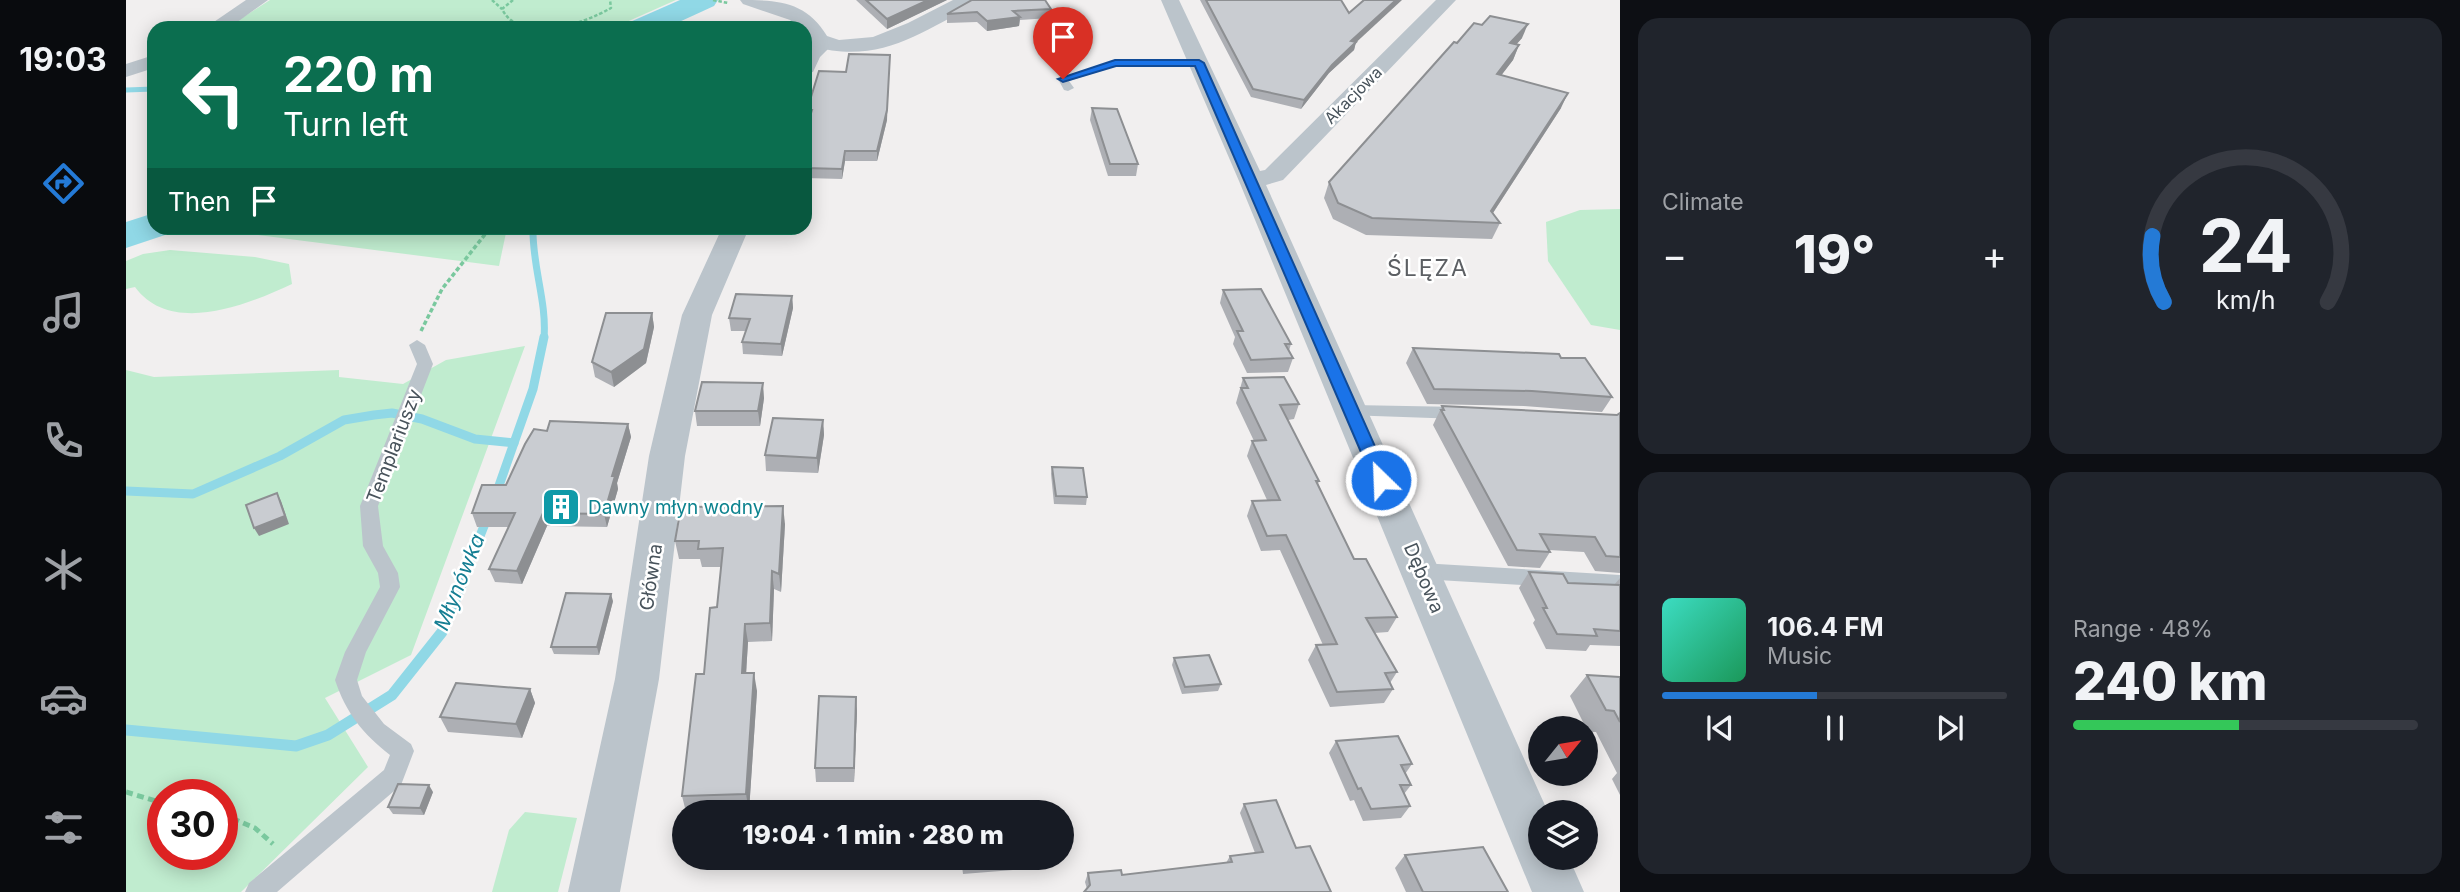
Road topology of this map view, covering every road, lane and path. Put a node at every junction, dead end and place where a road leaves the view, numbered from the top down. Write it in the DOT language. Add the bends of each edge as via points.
graph roads {
  1 [pos="259,0"];
  2 [pos="492,0"];
  3 [pos="513,0"];
  4 [pos="610,0"];
  5 [pos="713,0"];
  6 [pos="969,0"];
  7 [pos="1170,0"];
  8 [pos="1447,0"];
  9 [pos="756,2"];
  10 [pos="502,9"];
  11 [pos="226,21"];
  12 [pos="509,21"];
  13 [pos="586,21"];
  14 [pos="805,21"];
  15 [pos="812,32"];
  16 [pos="824,43"];
  17 [pos="812,53"];
  18 [pos="1199,63"];
  19 [pos="147,64"];
  20 [pos="126,71"];
  21 [pos="1069,88"];
  22 [pos="1252,181"];
  23 [pos="485,235"];
  24 [pos="732,235"];
  25 [pos="417,345"];
  26 [pos="1352,411"];
  27 [pos="1471,414"];
  28 [pos="1421,571"];
  29 [pos="1620,583"];
  30 [pos="126,792"];
  31 [pos="147,798"];
  32 [pos="238,821"];
  33 [pos="1528,821"];
  34 [pos="292,861"];
  35 [pos="1549,870"];
  36 [pos="258,892"];
  37 [pos="594,892"];
  38 [pos="1558,892"];
  1 -- 11 [label="street"];
  2 -- 10 [label="path"];
  3 -- 10 [label="path"];
  4 -- 13 [label="path" via="611,8"];
  5 -- 9 [label="path"];
  6 -- 16 [label="street" via="920,28 885,40 842,46"];
  7 -- 18 [label="street, Dębowa"];
  8 -- 22 [label="street, Akacjowa" via="1274,175"];
  9 -- 14 [label="street"];
  10 -- 12 [label="path"];
  15 -- 16 [label="street"];
  16 -- 17 [label="street"];
  18 -- 21 [label="lane" via="1115,63 1063,79"];
  18 -- 22 [label="street, Dębowa"];
  19 -- 20 [label="street"];
  22 -- 26 [label="street, Dębowa"];
  23 -- 25 [label="path" via="440,292"];
  24 -- 37 [label="street, Główna" via="697,315 667,456 637,679"];
  25 -- 34 [label="lane, Templariuszy" via="425,364 369,506 373,546 388,573 390,587 346,680 353,701 376,731 403,751 393,777"];
  26 -- 27 [label="lane"];
  26 -- 28 [label="street, Dębowa"];
  28 -- 29 [label="lane"];
  28 -- 33 [label="street, Dębowa"];
  30 -- 31 [label="path"];
  32 -- 34 [label="path" via="255,828"];
  34 -- 36 [label="lane"];
  35 -- 38 [label="street"];
}
